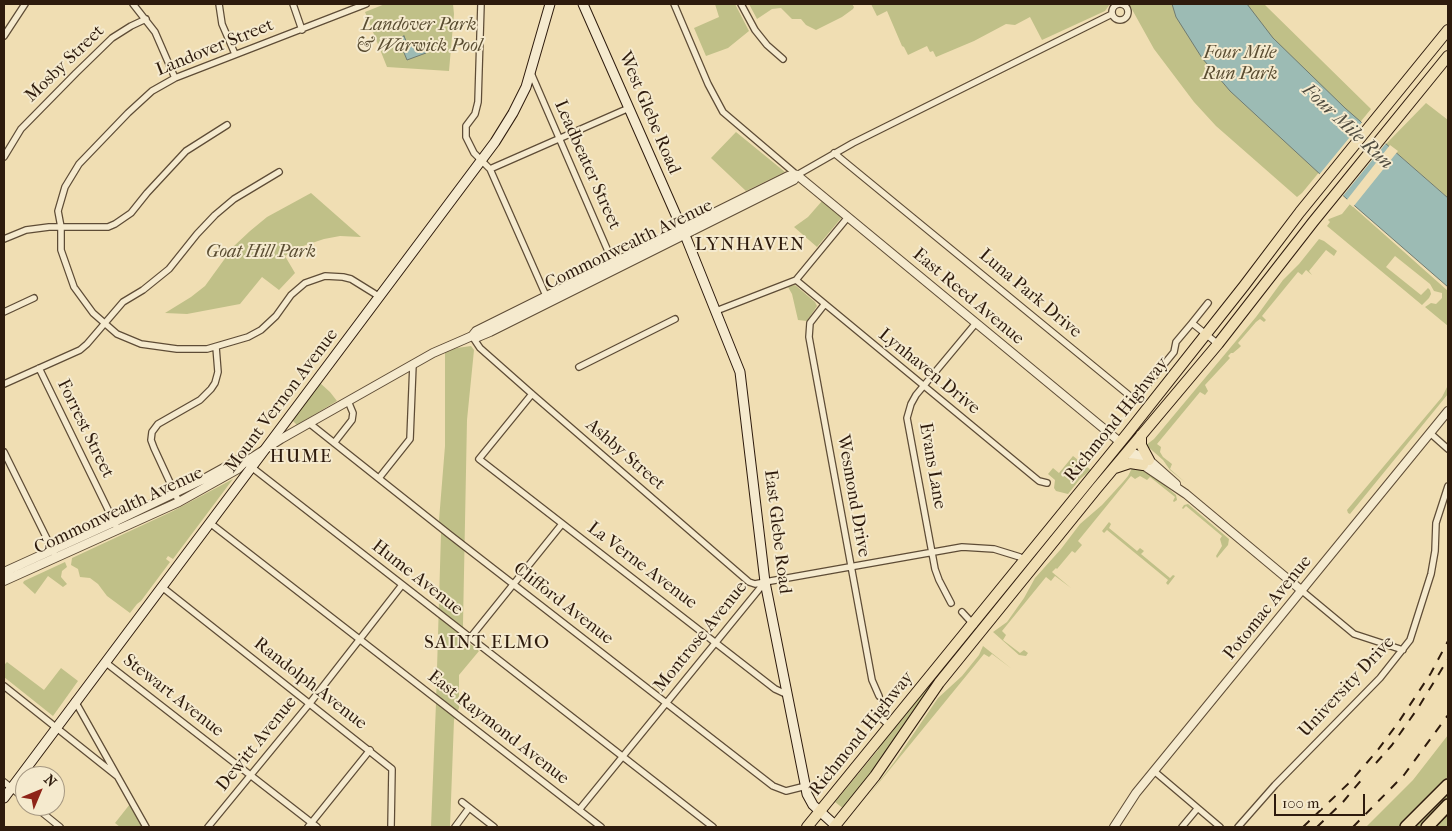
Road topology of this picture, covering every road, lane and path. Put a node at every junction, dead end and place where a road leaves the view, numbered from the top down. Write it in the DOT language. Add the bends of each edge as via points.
graph roads {
  1 [pos="24,4"];
  2 [pos="133,4"];
  3 [pos="219,4"];
  4 [pos="293,4"];
  5 [pos="366,4"];
  6 [pos="481,4"];
  7 [pos="550,4"];
  8 [pos="583,4"];
  9 [pos="674,4"];
  10 [pos="742,4"];
  11 [pos="1112,14"];
  12 [pos="146,19"];
  13 [pos="302,30"];
  14 [pos="1448,30"];
  15 [pos="4,36"];
  16 [pos="235,54"];
  17 [pos="1448,56"];
  18 [pos="783,59"];
  19 [pos="530,73"];
  20 [pos="175,78"];
  21 [pos="629,108"];
  22 [pos="227,125"];
  23 [pos="559,138"];
  24 [pos="834,153"];
  25 [pos="4,157"];
  26 [pos="482,162"];
  27 [pos="490,169"];
  28 [pos="279,172"];
  29 [pos="797,175"];
  30 [pos="848,217"];
  31 [pos="61,228"];
  32 [pos="683,232"];
  33 [pos="4,239"];
  34 [pos="614,266"];
  35 [pos="796,280"];
  36 [pos="380,297"];
  37 [pos="34,298"];
  38 [pos="548,299"];
  39 [pos="1208,303"];
  40 [pos="824,305"];
  41 [pos="716,311"];
  42 [pos="4,312"];
  43 [pos="675,318"];
  44 [pos="976,323"];
  45 [pos="1192,323"];
  46 [pos="105,324"];
  47 [pos="1206,334"];
  48 [pos="472,336"];
  49 [pos="1218,344"];
  50 [pos="216,347"];
  51 [pos="413,364"];
  52 [pos="579,367"];
  53 [pos="39,368"];
  54 [pos="4,384"];
  55 [pos="923,387"];
  56 [pos="532,394"];
  57 [pos="348,401"];
  58 [pos="1448,411"];
  59 [pos="309,423"];
  60 [pos="1430,433"];
  61 [pos="334,443"];
  62 [pos="1128,445"];
  63 [pos="268,447"];
  64 [pos="1448,449"];
  65 [pos="4,452"];
  66 [pos="1146,462"];
  67 [pos="248,465"];
  68 [pos="1114,468"];
  69 [pos="379,478"];
  70 [pos="202,480"];
  71 [pos="1047,483"];
  72 [pos="1448,486"];
  73 [pos="206,488"];
  74 [pos="174,493"];
  75 [pos="179,502"];
  76 [pos="114,522"];
  77 [pos="210,523"];
  78 [pos="562,524"];
  79 [pos="118,530"];
  80 [pos="52,549"];
  81 [pos="932,551"];
  82 [pos="56,558"];
  83 [pos="1029,564"];
  84 [pos="851,566"];
  85 [pos="5,576"];
  86 [pos="765,582"];
  87 [pos="402,585"];
  88 [pos="514,585"];
  89 [pos="162,587"];
  90 [pos="1301,590"];
  91 [pos="951,602"];
  92 [pos="962,612"];
  93 [pos="977,628"];
  94 [pos="470,638"];
  95 [pos="360,640"];
  96 [pos="716,642"];
  97 [pos="1402,650"];
  98 [pos="105,662"];
  99 [pos="4,686"];
  100 [pos="788,695"];
  101 [pos="879,696"];
  102 [pos="75,701"];
  103 [pos="310,703"];
  104 [pos="666,703"];
  105 [pos="882,719"];
  106 [pos="890,726"];
  107 [pos="56,728"];
  108 [pos="370,750"];
  109 [pos="622,757"];
  110 [pos="1154,771"];
  111 [pos="117,776"];
  112 [pos="251,776"];
  113 [pos="7,785"];
  114 [pos="1448,785"];
  115 [pos="806,786"];
  116 [pos="4,798"];
  117 [pos="462,802"];
  118 [pos="1448,805"];
  119 [pos="469,808"];
  120 [pos="1197,808"];
  121 [pos="579,810"];
  122 [pos="820,812"];
  123 [pos="46,816"];
  124 [pos="310,825"];
  125 [pos="60,827"];
  126 [pos="146,827"];
  127 [pos="208,827"];
  128 [pos="317,827"];
  129 [pos="392,827"];
  130 [pos="455,827"];
  131 [pos="493,827"];
  132 [pos="601,827"];
  133 [pos="714,827"];
  134 [pos="807,827"];
  135 [pos="836,827"];
  136 [pos="1114,827"];
  137 [pos="1182,827"];
  138 [pos="1220,827"];
  139 [pos="1238,827"];
  140 [pos="1406,827"];
  141 [pos="1426,827"];
  1 -- 15 [label="street"];
  2 -- 12 [label="street"];
  3 -- 16 [label="street" via="222,24"];
  4 -- 13 [label="street"];
  5 -- 13 [label="street, Landover Street"];
  6 -- 26 [label="street" via="478,102 465,132 469,145"];
  7 -- 19 [label="main road, Mount Vernon Avenue"];
  8 -- 21 [label="main road, West Glebe Road"];
  9 -- 29 [label="street" via="708,84 724,112"];
  10 -- 18 [label="street" via="754,30"];
  11 -- 24 [label="street, Commonwealth Avenue"];
  12 -- 20 [label="street"];
  12 -- 25 [label="street, Mosby Street" via="112,38 21,129"];
  13 -- 16 [label="street, Landover Street"];
  14 -- 47 [label="highway, Richmond Highway"];
  16 -- 20 [label="street, Landover Street"];
  17 -- 49 [label="highway, Richmond Highway"];
  19 -- 23 [label="street, Leadbeater Street"];
  19 -- 26 [label="main road, Mount Vernon Avenue" via="513,114"];
  20 -- 31 [label="street, Landover Street" via="146,96 74,170 58,211"];
  21 -- 23 [label="street"];
  21 -- 32 [label="main road, West Glebe Road"];
  22 -- 31 [label="street" via="186,151 123,220 108,227"];
  23 -- 27 [label="street"];
  23 -- 34 [label="street, Leadbeater Street"];
  24 -- 29 [label="street, Commonwealth Avenue"];
  24 -- 45 [label="street, Luna Park Drive" via="1130,396 1139,395 1174,352 1176,342"];
  26 -- 27 [label="street"];
  26 -- 36 [label="main road, Mount Vernon Avenue"];
  27 -- 38 [label="street"];
  28 -- 46 [label="street" via="227,204 197,234 170,269 123,302"];
  29 -- 30 [label="street, East Reed Avenue"];
  29 -- 32 [label="street, Commonwealth Avenue" via="794,180"];
  30 -- 35 [label="street"];
  30 -- 44 [label="street, East Reed Avenue"];
  31 -- 33 [label="street" via="26,230"];
  31 -- 46 [label="street, Landover Street" via="61,250 74,286"];
  32 -- 34 [label="street, Commonwealth Avenue"];
  32 -- 41 [label="main road, East Glebe Road"];
  34 -- 38 [label="street, Commonwealth Avenue"];
  35 -- 40 [label="street, Lynhaven Drive"];
  35 -- 41 [label="street"];
  36 -- 50 [label="street, Landover Street" via="351,279 320,277 298,289 261,330"];
  36 -- 63 [label="main road, Mount Vernon Avenue"];
  37 -- 42 [label="street"];
  38 -- 48 [label="street, Commonwealth Avenue" via="490,332"];
  39 -- 45 [label="street, Luna Park Drive"];
  40 -- 55 [label="street, Lynhaven Drive"];
  40 -- 84 [label="street, Wesmond Drive" via="810,323 809,337"];
  41 -- 86 [label="main road, East Glebe Road" via="742,380"];
  43 -- 52 [label="street"];
  44 -- 55 [label="street, Evans Lane"];
  44 -- 62 [label="street, East Reed Avenue"];
  45 -- 47 [label="street"];
  46 -- 50 [label="street, Landover Street" via="127,339 153,347"];
  46 -- 53 [label="street" via="80,350"];
  47 -- 49 [label="street"];
  47 -- 62 [label="highway, Richmond Highway" via="1134,425"];
  48 -- 51 [label="street, Commonwealth Avenue"];
  48 -- 56 [label="street, Ashby Street" via="480,348"];
  49 -- 62 [label="highway, Richmond Highway"];
  50 -- 74 [label="street" via="218,372 211,389 200,400 158,424 152,432 151,440"];
  51 -- 57 [label="street, Commonwealth Avenue"];
  51 -- 69 [label="street" via="410,439"];
  53 -- 54 [label="street"];
  53 -- 76 [label="street, Forrest Street"];
  55 -- 71 [label="street, Lynhaven Drive" via="1039,481"];
  55 -- 81 [label="street, Evans Lane" via="911,404 907,418"];
  56 -- 78 [label="street, La Verne Avenue" via="479,459"];
  56 -- 86 [label="street, Ashby Street" via="749,582"];
  57 -- 59 [label="street, Commonwealth Avenue"];
  57 -- 61 [label="street" via="352,420"];
  58 -- 60 [label="street, Potomac Avenue"];
  59 -- 61 [label="street, Clifford Avenue"];
  59 -- 63 [label="street, Commonwealth Avenue"];
  60 -- 64 [label="street"];
  60 -- 90 [label="street, Potomac Avenue"];
  61 -- 69 [label="street, Clifford Avenue"];
  62 -- 66 [label="street, East Reed Avenue" via="1132,456"];
  62 -- 66 [label="highway" via="1141,445"];
  62 -- 68 [label="highway, Richmond Highway"];
  62 -- 83 [label="highway, Richmond Highway"];
  63 -- 67 [label="main road, Mount Vernon Avenue"];
  65 -- 80 [label="street"];
  66 -- 68 [label="highway"];
  66 -- 90 [label="street, East Reed Avenue"];
  67 -- 70 [label="street, Commonwealth Avenue" via="240,459"];
  67 -- 73 [label="street, Commonwealth Avenue"];
  67 -- 77 [label="main road, Mount Vernon Avenue"];
  67 -- 87 [label="street, Hume Avenue"];
  68 -- 83 [label="highway, Richmond Highway"];
  69 -- 88 [label="street, Clifford Avenue"];
  70 -- 73 [label="street"];
  70 -- 74 [label="street, Commonwealth Avenue"];
  72 -- 97 [label="street, University Drive" via="1436,523 1428,588 1414,632"];
  73 -- 75 [label="street, Commonwealth Avenue"];
  74 -- 75 [label="street"];
  74 -- 76 [label="street, Commonwealth Avenue"];
  75 -- 79 [label="street, Commonwealth Avenue"];
  76 -- 79 [label="street, Forrest Street"];
  76 -- 80 [label="street, Commonwealth Avenue"];
  77 -- 89 [label="main road, Mount Vernon Avenue"];
  77 -- 95 [label="street, East Raymond Avenue"];
  78 -- 88 [label="street"];
  78 -- 96 [label="street, La Verne Avenue"];
  79 -- 82 [label="street, Commonwealth Avenue"];
  80 -- 82 [label="street"];
  80 -- 85 [label="street, Commonwealth Avenue"];
  81 -- 83 [label="street, Montrose Avenue" via="980,547 1008,552"];
  81 -- 84 [label="street, Montrose Avenue"];
  81 -- 91 [label="street, Evans Lane" via="938,580"];
  82 -- 85 [label="street, Commonwealth Avenue"];
  83 -- 93 [label="highway, Richmond Highway"];
  84 -- 86 [label="street, Montrose Avenue"];
  84 -- 101 [label="street, Wesmond Drive" via="872,680"];
  86 -- 96 [label="street, Montrose Avenue"];
  86 -- 100 [label="main road, East Glebe Road"];
  87 -- 94 [label="street, Hume Avenue"];
  87 -- 95 [label="street, Dewitt Avenue"];
  88 -- 94 [label="street"];
  88 -- 104 [label="street, Clifford Avenue"];
  89 -- 98 [label="main road, Mount Vernon Avenue"];
  89 -- 103 [label="street, Randolph Avenue"];
  90 -- 97 [label="street, East Reed Avenue" via="1354,634"];
  90 -- 110 [label="street, Potomac Avenue"];
  92 -- 93 [label="street"];
  93 -- 106 [label="highway, Richmond Highway"];
  93 -- 135 [label="highway, Richmond Highway"];
  94 -- 109 [label="street, Hume Avenue"];
  95 -- 103 [label="street, Dewitt Avenue"];
  95 -- 121 [label="street, East Raymond Avenue"];
  96 -- 100 [label="street, La Verne Avenue" via="775,689"];
  96 -- 104 [label="street, Montrose Avenue"];
  97 -- 139 [label="street, University Drive" via="1350,710"];
  98 -- 102 [label="main road, Mount Vernon Avenue"];
  98 -- 112 [label="street, Stewart Avenue"];
  99 -- 107 [label="street"];
  100 -- 115 [label="main road, East Glebe Road"];
  102 -- 107 [label="main road, Mount Vernon Avenue"];
  102 -- 111 [label="street"];
  103 -- 108 [label="street, Randolph Avenue"];
  103 -- 112 [label="street, Dewitt Avenue"];
  104 -- 109 [label="street, Montrose Avenue"];
  104 -- 115 [label="street, Clifford Avenue" via="777,789 786,791"];
  105 -- 106 [label="street"];
  106 -- 122 [label="highway, Richmond Highway"];
  107 -- 111 [label="street"];
  107 -- 113 [label="main road, Mount Vernon Avenue"];
  108 -- 124 [label="street"];
  108 -- 129 [label="street, Randolph Avenue" via="392,769"];
  109 -- 121 [label="street, Montrose Avenue"];
  109 -- 133 [label="street, Hume Avenue"];
  110 -- 120 [label="street"];
  110 -- 136 [label="street, Potomac Avenue"];
  111 -- 126 [label="street"];
  112 -- 124 [label="street, Stewart Avenue"];
  112 -- 127 [label="street, Dewitt Avenue"];
  113 -- 116 [label="main road, Mount Vernon Avenue"];
  114 -- 140 [label="highway"];
  115 -- 122 [label="main road, East Glebe Road" via="809,798"];
  117 -- 119 [label="street"];
  118 -- 141 [label="highway"];
  119 -- 130 [label="street"];
  119 -- 131 [label="street"];
  120 -- 137 [label="street"];
  120 -- 138 [label="street"];
  121 -- 132 [label="street, East Raymond Avenue"];
  122 -- 134 [label="highway, Richmond Highway"];
  122 -- 135 [label="main road, East Glebe Road"];
  123 -- 125 [label="street"];
  124 -- 128 [label="street, Stewart Avenue"];
}
